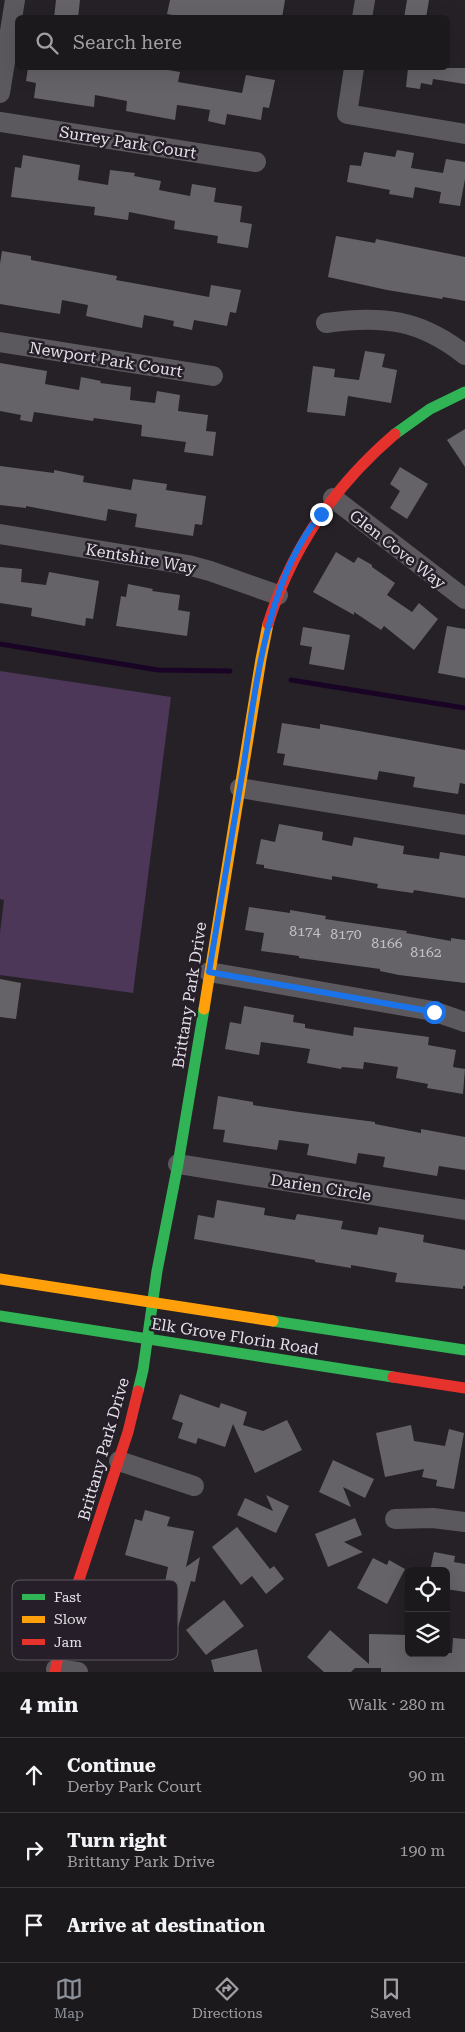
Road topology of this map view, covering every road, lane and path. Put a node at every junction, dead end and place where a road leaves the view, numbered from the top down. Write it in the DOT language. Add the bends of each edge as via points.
graph roads {
  1 [pos="15,0"];
  2 [pos="365,0"];
  3 [pos="362,15"];
  4 [pos="354,70"];
  5 [pos="0,93"];
  6 [pos="0,122"];
  7 [pos="465,134"];
  8 [pos="256,162"];
  9 [pos="326,323"];
  10 [pos="0,342"];
  11 [pos="465,355"];
  12 [pos="213,376"];
  13 [pos="465,392"];
  14 [pos="332,498"];
  15 [pos="0,534"];
  16 [pos="278,595"];
  17 [pos="465,599"];
  18 [pos="240,788"];
  19 [pos="465,825"];
  20 [pos="209,972"];
  21 [pos="465,1022"];
  22 [pos="178,1164"];
  23 [pos="465,1210"];
  24 [pos="0,1279"];
  25 [pos="153,1302"];
  26 [pos="0,1316"];
  27 [pos="147,1338"];
  28 [pos="465,1350"];
  29 [pos="465,1388"];
  30 [pos="119,1461"];
  31 [pos="194,1486"];
  32 [pos="395,1519"];
  33 [pos="465,1522"];
  34 [pos="79,1580"];
  35 [pos="56,1670"];
  36 [pos="78,1672"];
  1 -- 5 [label="street"];
  2 -- 3 [label="street"];
  4 -- 7 [label="street" via="347,114"];
  6 -- 8 [label="street, Surrey Park Court"];
  9 -- 11 [label="street" via="358,318 396,321 431,333"];
  10 -- 12 [label="street, Newport Park Court"];
  13 -- 14 [label="street, Brittany Park Drive" via="392,436 362,463"];
  14 -- 16 [label="street, Brittany Park Drive" via="300,546"];
  14 -- 17 [label="street, Glen Cove Way"];
  15 -- 16 [label="street, Kentshire Way" via="188,565"];
  16 -- 18 [label="street, Brittany Park Drive" via="264,646"];
  18 -- 19 [label="street"];
  18 -- 20 [label="street, Brittany Park Drive"];
  20 -- 21 [label="street" via="434,1012"];
  20 -- 22 [label="street, Brittany Park Drive"];
  22 -- 23 [label="street, Darien Circle"];
  22 -- 25 [label="street, Brittany Park Drive"];
  24 -- 25 [label="street, Elk Grove Florin Road"];
  25 -- 27 [label="street, Brittany Park Drive"];
  25 -- 28 [label="street, Elk Grove Florin Road"];
  26 -- 27 [label="street, Elk Grove Florin Road"];
  27 -- 29 [label="street, Elk Grove Florin Road"];
  27 -- 30 [label="street, Brittany Park Drive" via="138,1395"];
  30 -- 31 [label="street"];
  30 -- 34 [label="street, Brittany Park Drive"];
  32 -- 33 [label="street" via="433,1518"];
  35 -- 36 [label="street"];
}
